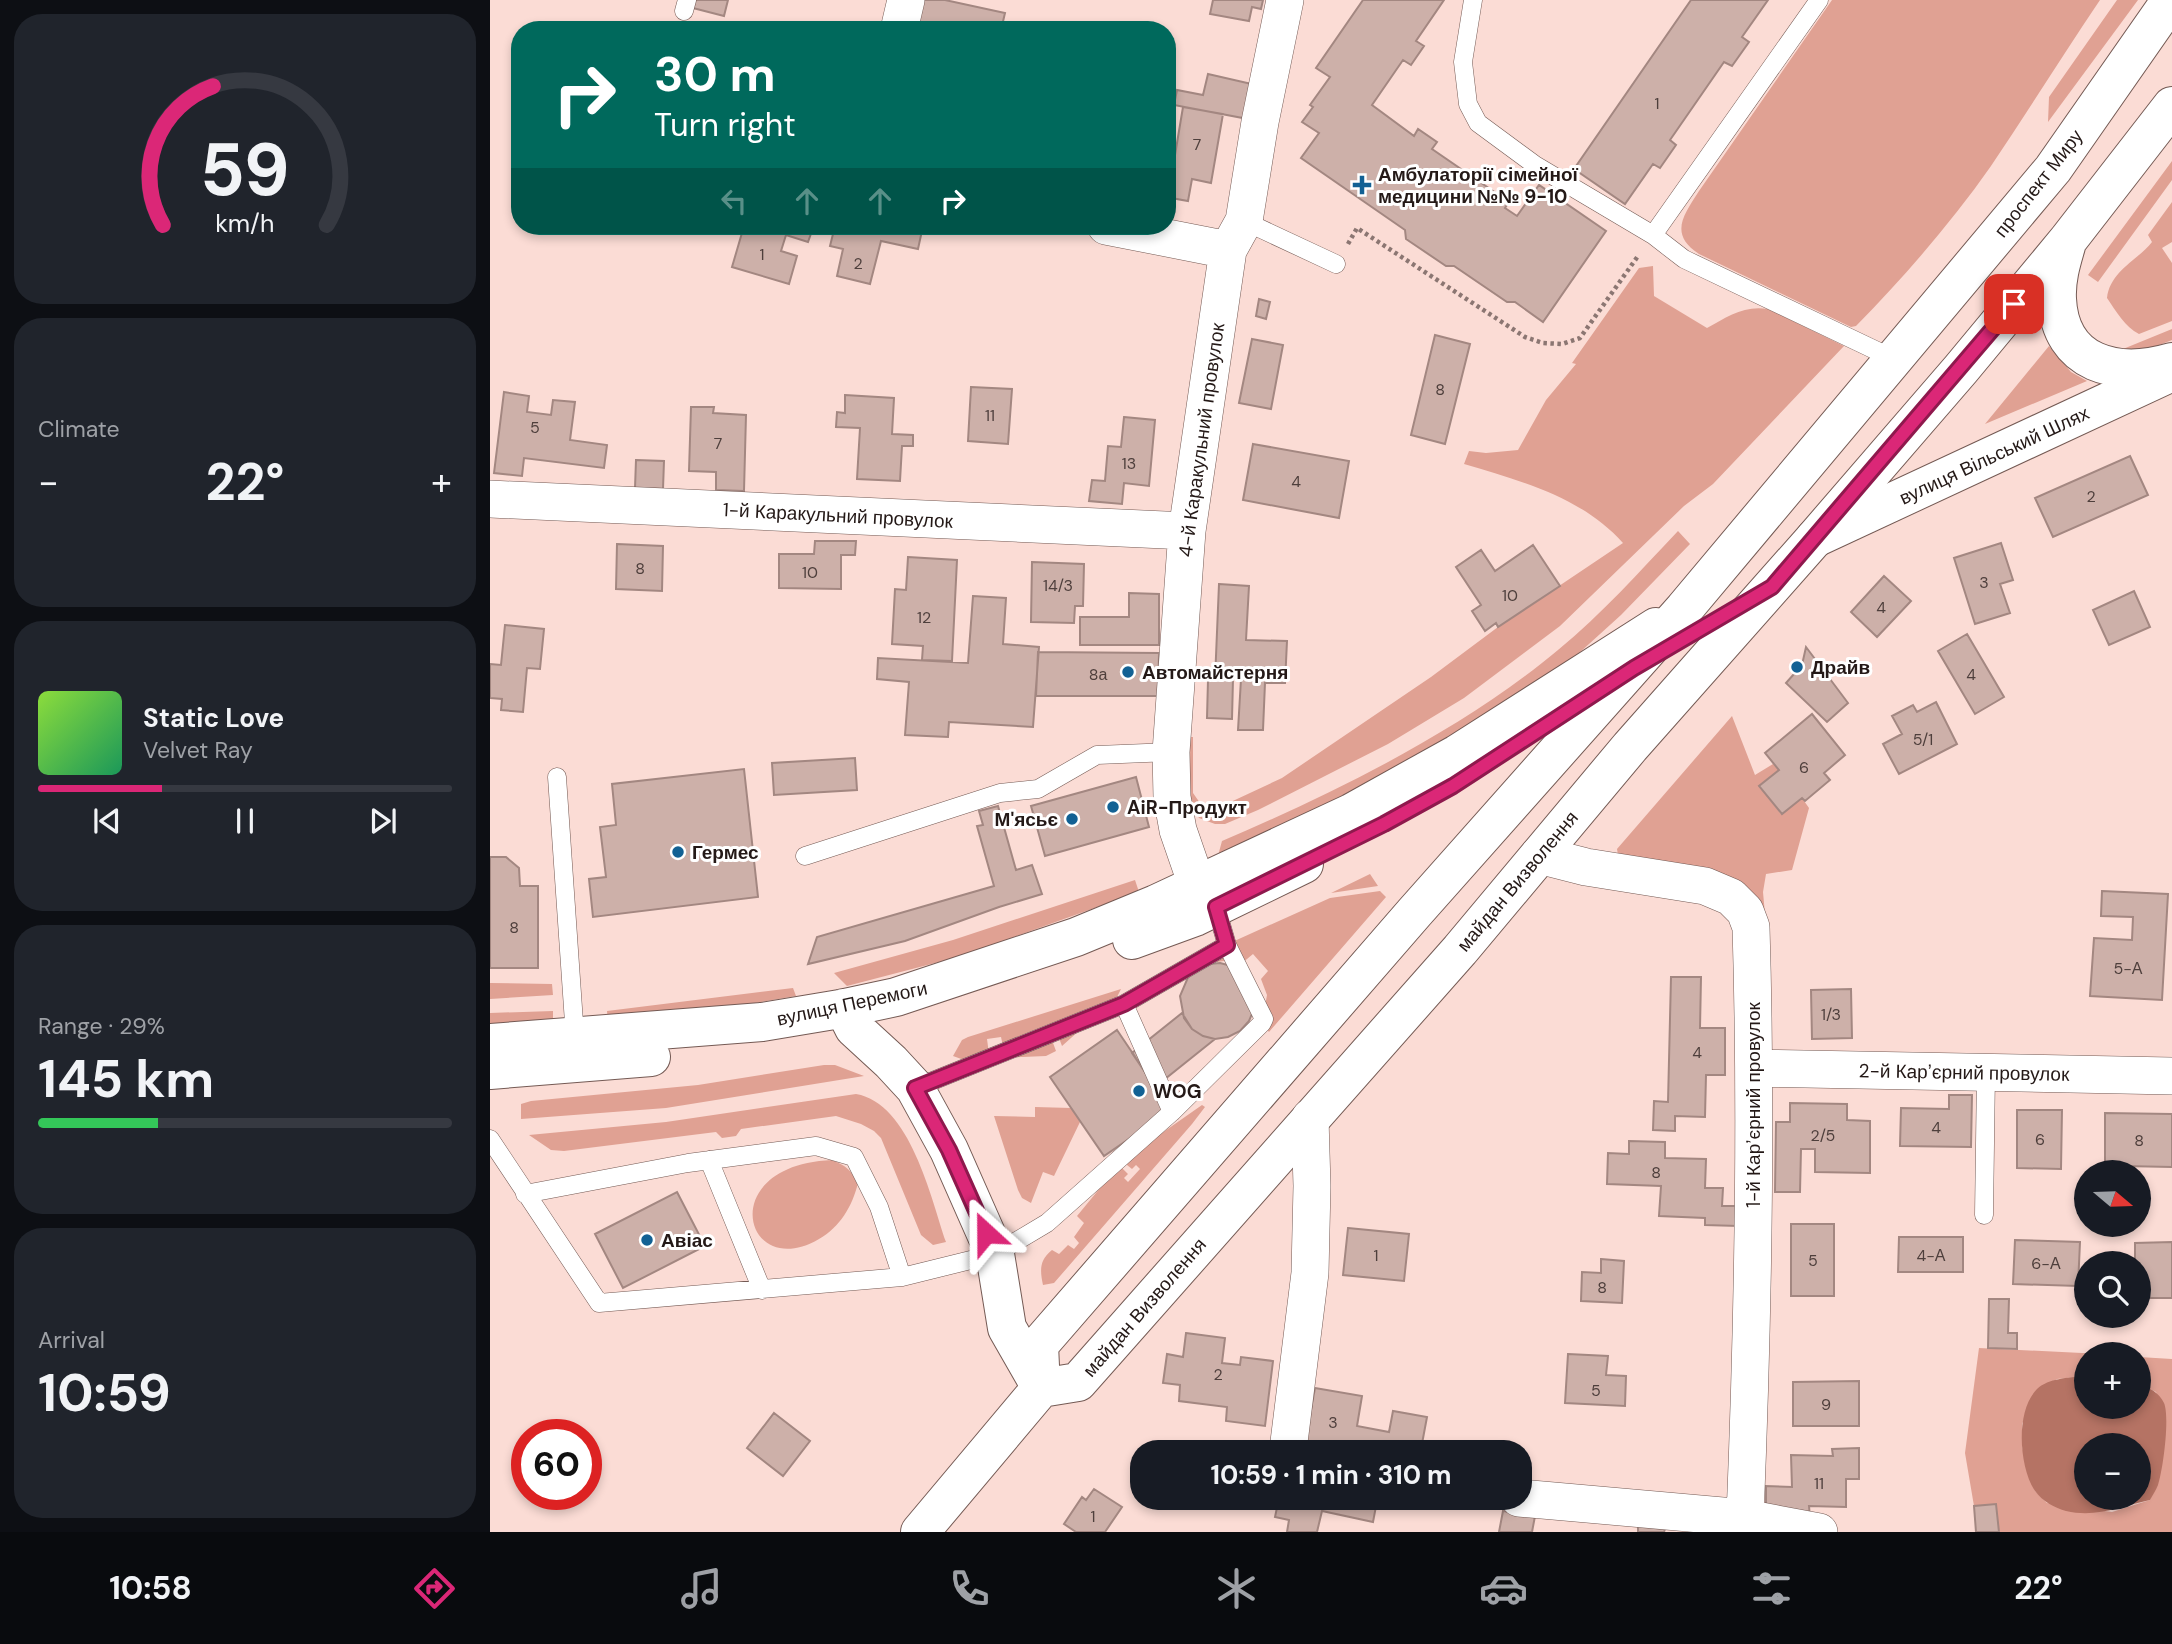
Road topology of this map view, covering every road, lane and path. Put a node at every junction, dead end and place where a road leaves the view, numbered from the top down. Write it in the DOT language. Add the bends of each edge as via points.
graph roads {
  1 [pos="906,0"];
  2 [pos="1285,0"];
  3 [pos="1473,0"];
  4 [pos="1819,0"];
  5 [pos="2171,0"];
  6 [pos="901,21"];
  7 [pos="2172,106"];
  8 [pos="1176,231"];
  9 [pos="1236,235"];
  10 [pos="1653,235"];
  11 [pos="2068,240"];
  12 [pos="1336,264"];
  13 [pos="1894,359"];
  14 [pos="2172,362"];
  15 [pos="2172,372"];
  16 [pos="490,499"];
  17 [pos="1187,531"];
  18 [pos="1815,538"];
  19 [pos="1772,587"];
  20 [pos="1684,609"];
  21 [pos="1634,668"];
  22 [pos="1171,752"];
  23 [pos="557,777"];
  24 [pos="1539,855"];
  25 [pos="805,856"];
  26 [pos="1207,896"];
  27 [pos="1227,945"];
  28 [pos="1124,1004"];
  29 [pos="849,1018"];
  30 [pos="575,1037"];
  31 [pos="490,1043"];
  32 [pos="1755,1068"];
  33 [pos="490,1070"];
  34 [pos="1986,1072"];
  35 [pos="2172,1076"];
  36 [pos="915,1088"];
  37 [pos="1172,1112"];
  38 [pos="1310,1118"];
  39 [pos="490,1139"];
  40 [pos="709,1160"];
  41 [pos="525,1194"];
  42 [pos="1984,1215"];
  43 [pos="995,1254"];
  44 [pos="902,1277"];
  45 [pos="762,1290"];
  46 [pos="1041,1388"];
  47 [pos="1289,1440"];
  48 [pos="1532,1499"];
  49 [pos="1745,1518"];
  50 [pos="919,1532"];
  51 [pos="1819,1532"];
  1 -- 6 [label="street"];
  2 -- 9 [label="street, 4-й Каракульний провулок"];
  3 -- 10 [label="lane" via="1463,73 1468,104 1478,123 1535,164"];
  4 -- 10 [label="lane"];
  5 -- 13 [label="main road, проспект Миру" via="2053,169"];
  7 -- 11 [label="main road"];
  8 -- 9 [label="street"];
  9 -- 12 [label="lane"];
  9 -- 17 [label="street, 4-й Каракульний провулок"];
  10 -- 12 [label="path" via="1580,338 1562,344 1525,337 1357,228"];
  10 -- 13 [label="lane" via="1684,259"];
  11 -- 14 [label="main road" via="2057,298 2063,328 2077,350 2110,368 2141,369"];
  11 -- 18 [label="main road, майдан Визволення"];
  13 -- 20 [label="main road, майдан Визволення"];
  15 -- 18 [label="main road, вулиця Вільський Шлях"];
  16 -- 17 [label="street, 1-й Каракульний провулок"];
  17 -- 22 [label="street, 4-й Каракульний провулок"];
  18 -- 19 [label="main road, майдан Визволення"];
  18 -- 20 [label="main road, майдан Визволення"];
  19 -- 21 [label="main road, майдан Визволення"];
  19 -- 24 [label="main road, майдан Визволення"];
  20 -- 21 [label="main road, майдан Визволення"];
  20 -- 26 [label="main road, майдан Визволення" via="1457,754"];
  21 -- 26 [label="main road, майдан Визволення" via="1453,786 1384,824"];
  21 -- 46 [label="main road, майдан Визволення" via="1039,1345"];
  22 -- 25 [label="lane" via="1097,755 1038,789 1000,793"];
  22 -- 26 [label="street, 4-й Каракульний провулок" via="1178,830"];
  23 -- 30 [label="lane"];
  24 -- 32 [label="street, 1-й Карʼєрний провулок" via="1705,886 1731,897 1745,911 1751,927"];
  24 -- 38 [label="main road, майдан Визволення"];
  26 -- 27 [label="lane"];
  26 -- 29 [label="main road, вулиця Перемоги" via="1156,904"];
  27 -- 28 [label="lane"];
  27 -- 37 [label="lane" via="1264,1019"];
  28 -- 36 [label="lane"];
  28 -- 37 [label="lane"];
  29 -- 30 [label="main road, вулиця Перемоги"];
  29 -- 33 [label="main road, вулиця Перемоги" via="777,1044"];
  29 -- 36 [label="main road"];
  30 -- 31 [label="main road, вулиця Перемоги"];
  32 -- 34 [label="street, 2-й Карʼєрний провулок"];
  32 -- 49 [label="street, 1-й Карʼєрний провулок"];
  34 -- 35 [label="street, 2-й Карʼєрний провулок"];
  34 -- 42 [label="lane"];
  36 -- 43 [label="main road" via="949,1150"];
  37 -- 43 [label="lane" via="1047,1223"];
  38 -- 46 [label="main road, майдан Визволення" via="1078,1382"];
  38 -- 47 [label="street" via="1310,1273"];
  39 -- 41 [label="lane"];
  40 -- 41 [label="lane"];
  40 -- 44 [label="lane" via="816,1146 854,1157 879,1208"];
  40 -- 45 [label="lane"];
  41 -- 45 [label="lane" via="599,1303"];
  43 -- 44 [label="lane"];
  43 -- 46 [label="main road" via="1007,1328"];
  44 -- 45 [label="lane"];
  46 -- 50 [label="main road"];
  48 -- 49 [label="street"];
  49 -- 51 [label="street"];
}
